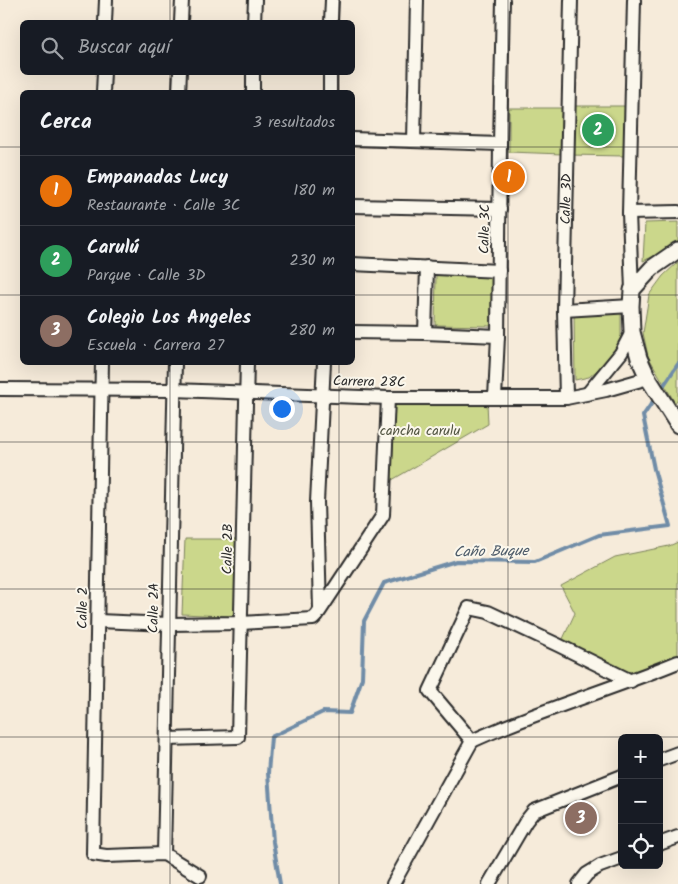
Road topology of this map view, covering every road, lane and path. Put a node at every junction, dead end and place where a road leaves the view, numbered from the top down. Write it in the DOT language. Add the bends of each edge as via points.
graph roads {
  1 [pos="106,0"];
  2 [pos="182,0"];
  3 [pos="255,0"];
  4 [pos="332,0"];
  5 [pos="417,0"];
  6 [pos="503,0"];
  7 [pos="571,0"];
  8 [pos="634,0"];
  9 [pos="105,20"];
  10 [pos="181,20"];
  11 [pos="254,20"];
  12 [pos="331,20"];
  13 [pos="104,75"];
  14 [pos="180,75"];
  15 [pos="253,75"];
  16 [pos="330,75"];
  17 [pos="103,90"];
  18 [pos="179,90"];
  19 [pos="253,90"];
  20 [pos="330,90"];
  21 [pos="355,139"];
  22 [pos="414,142"];
  23 [pos="500,144"];
  24 [pos="355,206"];
  25 [pos="500,209"];
  26 [pos="678,212"];
  27 [pos="629,213"];
  28 [pos="678,250"];
  29 [pos="355,264"];
  30 [pos="427,267"];
  31 [pos="499,271"];
  32 [pos="632,290"];
  33 [pos="631,306"];
  34 [pos="564,310"];
  35 [pos="355,332"];
  36 [pos="425,332"];
  37 [pos="632,332"];
  38 [pos="498,336"];
  39 [pos="102,365"];
  40 [pos="175,365"];
  41 [pos="247,365"];
  42 [pos="324,365"];
  43 [pos="650,381"];
  44 [pos="0,389"];
  45 [pos="174,390"];
  46 [pos="102,391"];
  47 [pos="588,393"];
  48 [pos="246,394"];
  49 [pos="322,396"];
  50 [pos="388,398"];
  51 [pos="495,398"];
  52 [pos="566,398"];
  53 [pos="678,425"];
  54 [pos="319,612"];
  55 [pos="98,621"];
  56 [pos="241,623"];
  57 [pos="169,624"];
  58 [pos="678,662"];
  59 [pos="631,681"];
  60 [pos="167,739"];
  61 [pos="472,741"];
  62 [pos="678,753"];
  63 [pos="663,759"];
  64 [pos="618,778"];
  65 [pos="678,837"];
  66 [pos="663,843"];
  67 [pos="164,854"];
  68 [pos="618,859"];
  69 [pos="200,876"];
  70 [pos="583,879"];
  71 [pos="393,884"];
  72 [pos="489,884"];
  1 -- 9 [label="street"];
  2 -- 10 [label="street"];
  3 -- 11 [label="street"];
  4 -- 12 [label="street"];
  5 -- 22 [label="street"];
  6 -- 23 [label="street, Calle 3C"];
  7 -- 34 [label="street, Calle 3D"];
  8 -- 27 [label="street"];
  13 -- 17 [label="street"];
  14 -- 18 [label="street"];
  15 -- 19 [label="street"];
  16 -- 20 [label="street"];
  21 -- 22 [label="street"];
  22 -- 23 [label="street"];
  23 -- 25 [label="street, Calle 3C"];
  24 -- 25 [label="street"];
  25 -- 31 [label="street, Calle 3C"];
  26 -- 27 [label="street"];
  27 -- 32 [label="street"];
  28 -- 32 [label="street" via="652,268"];
  29 -- 30 [label="street"];
  30 -- 31 [label="street"];
  30 -- 36 [label="street"];
  31 -- 38 [label="street, Calle 3C"];
  32 -- 33 [label="street"];
  33 -- 34 [label="street"];
  33 -- 37 [label="street"];
  34 -- 52 [label="street, Calle 3D"];
  35 -- 36 [label="street"];
  36 -- 38 [label="street"];
  37 -- 43 [label="street"];
  37 -- 47 [label="street" via="621,353"];
  38 -- 51 [label="street, Calle 3C"];
  39 -- 46 [label="street, Calle 2"];
  40 -- 45 [label="street, Calle 2A"];
  41 -- 48 [label="street, Calle 2B"];
  42 -- 49 [label="street"];
  43 -- 47 [label="street, Carrera 28C"];
  43 -- 53 [label="street"];
  44 -- 46 [label="street, Carrera 28C"];
  45 -- 46 [label="street, Carrera 28C"];
  45 -- 48 [label="street, Carrera 28C"];
  45 -- 57 [label="street, Calle 2A"];
  46 -- 55 [label="street, Calle 2"];
  47 -- 52 [label="street, Carrera 28C"];
  48 -- 49 [label="street, Carrera 28C"];
  48 -- 56 [label="street, Calle 2B"];
  49 -- 50 [label="street, Carrera 28C"];
  49 -- 54 [label="street" via="317,502"];
  50 -- 51 [label="street, Carrera 28C"];
  50 -- 54 [label="street" via="383,515"];
  51 -- 52 [label="street, Carrera 28C"];
  54 -- 56 [label="street" via="308,620"];
  55 -- 57 [label="street"];
  55 -- 67 [label="street, Calle 2" via="93,854"];
  56 -- 57 [label="street"];
  56 -- 60 [label="street, Calle 2B" via="238,737"];
  57 -- 60 [label="street, Calle 2A"];
  58 -- 59 [label="street"];
  59 -- 61 [label="street" via="514,722"];
  59 -- 61 [label="street" via="496,616 469,608 430,691"];
  60 -- 67 [label="street, Calle 2A"];
  61 -- 71 [label="street"];
  62 -- 63 [label="street"];
  64 -- 72 [label="street" via="534,812"];
  65 -- 66 [label="street"];
  67 -- 69 [label="street"];
  68 -- 70 [label="street" via="600,866"];
}
